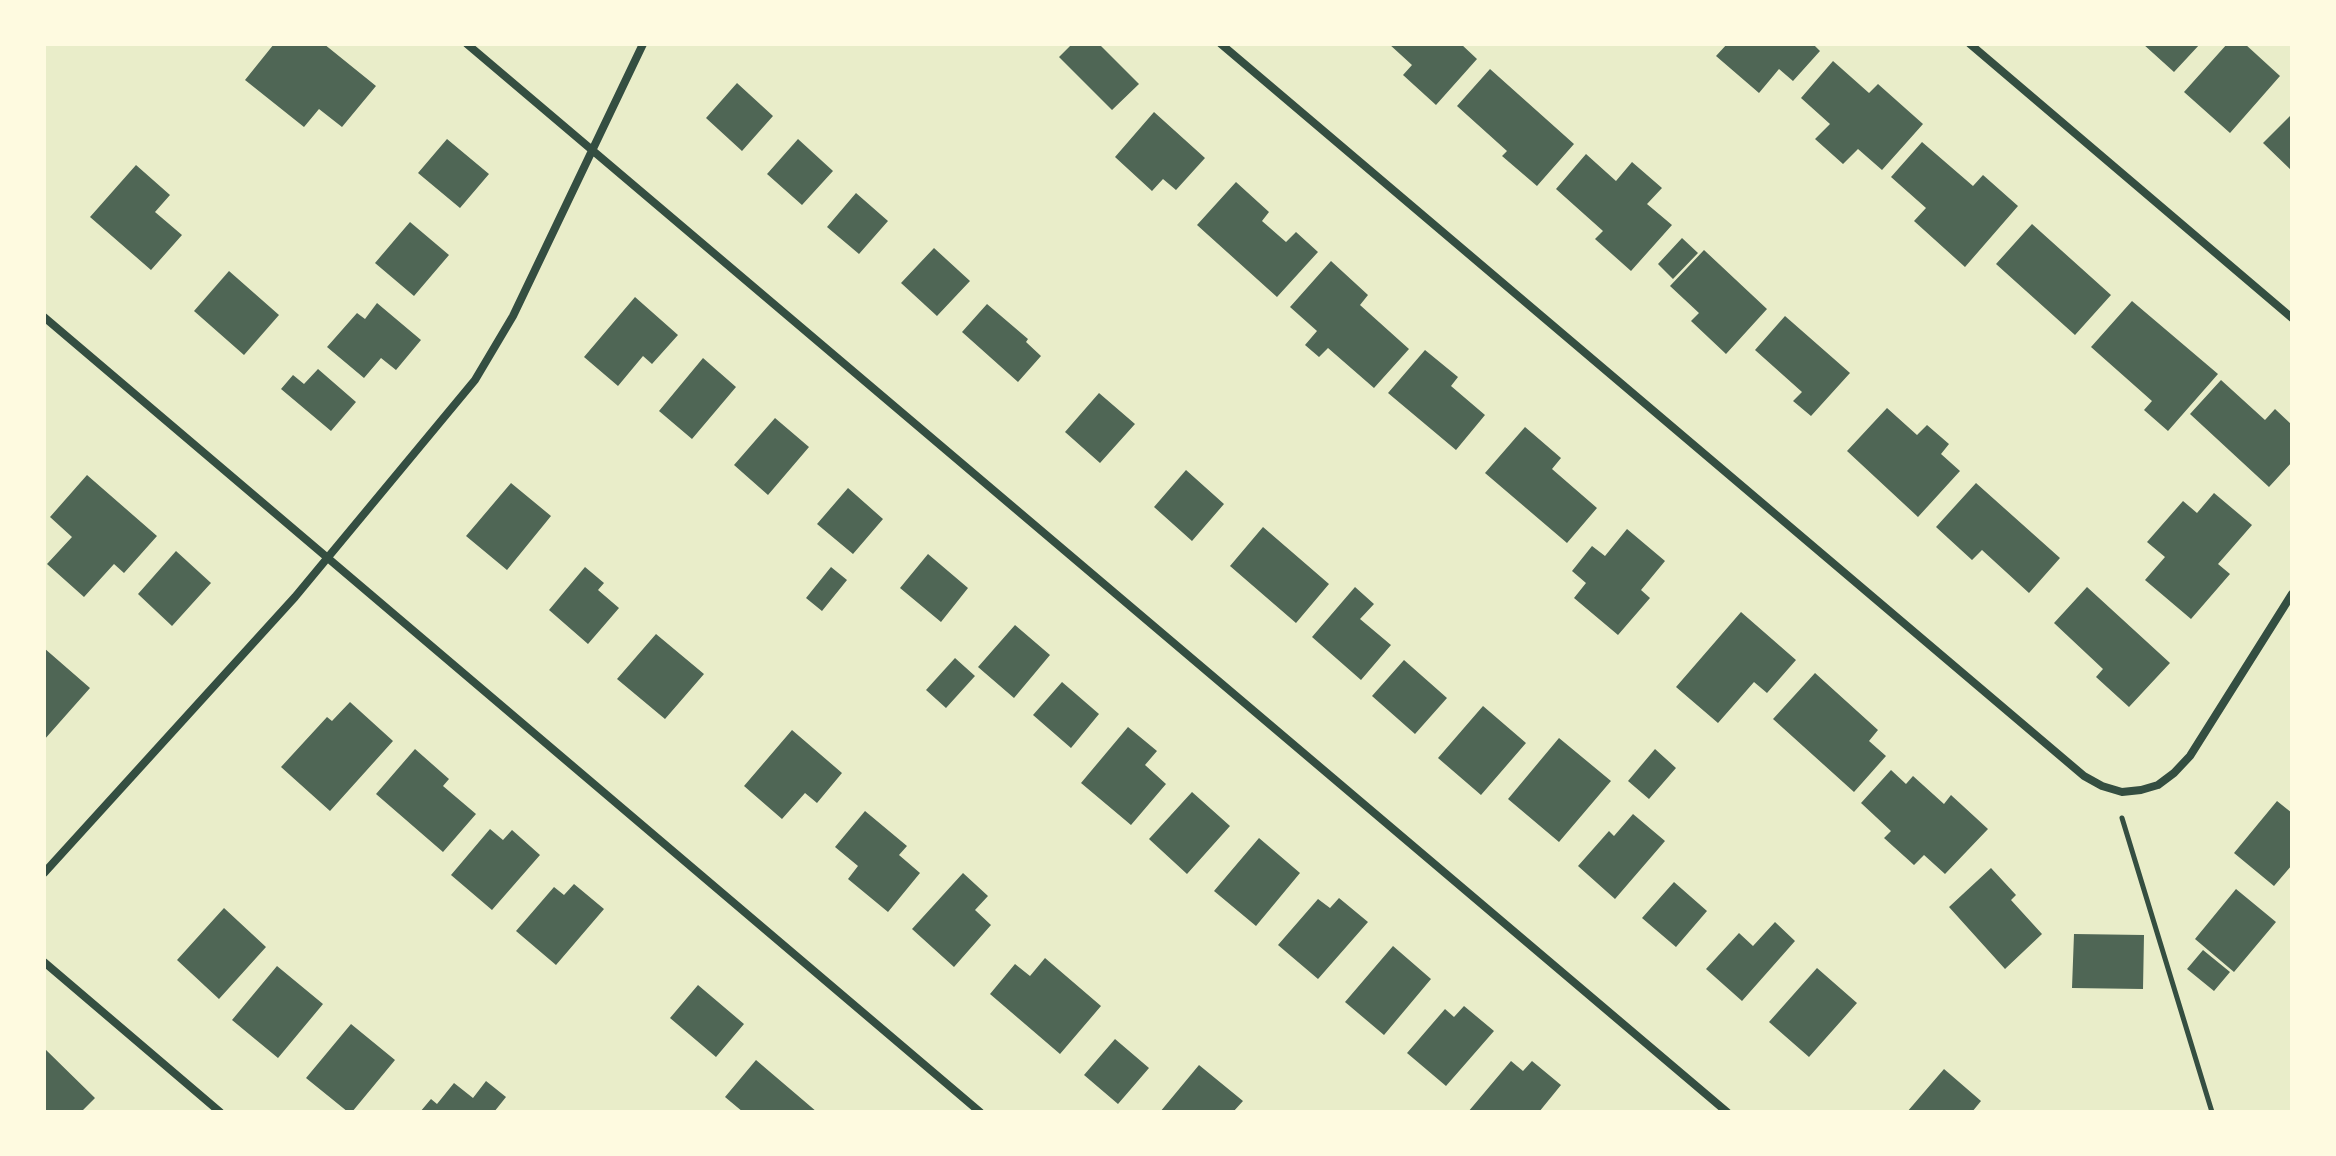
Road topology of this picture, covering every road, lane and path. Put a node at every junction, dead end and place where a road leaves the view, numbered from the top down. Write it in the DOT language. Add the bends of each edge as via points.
graph roads {
  1 [pos="467,44"];
  2 [pos="643,44"];
  3 [pos="1221,44"];
  4 [pos="1970,44"];
  5 [pos="592,150"];
  6 [pos="44,317"];
  7 [pos="2292,318"];
  8 [pos="329,557"];
  9 [pos="2292,594"];
  10 [pos="2122,818"];
  11 [pos="44,873"];
  12 [pos="44,962"];
  13 [pos="220,1112"];
  14 [pos="980,1112"];
  15 [pos="1727,1112"];
  16 [pos="2212,1112"];
  1 -- 5 [label="street"];
  2 -- 5 [label="street"];
  3 -- 9 [label="street" via="2102,786 2141,790 2174,773 2204,735"];
  4 -- 7 [label="street"];
  5 -- 8 [label="street" via="513,316 475,380"];
  5 -- 15 [label="street"];
  6 -- 8 [label="street"];
  8 -- 11 [label="street"];
  8 -- 14 [label="street"];
  10 -- 16 [label="path"];
  12 -- 13 [label="street"];
}
